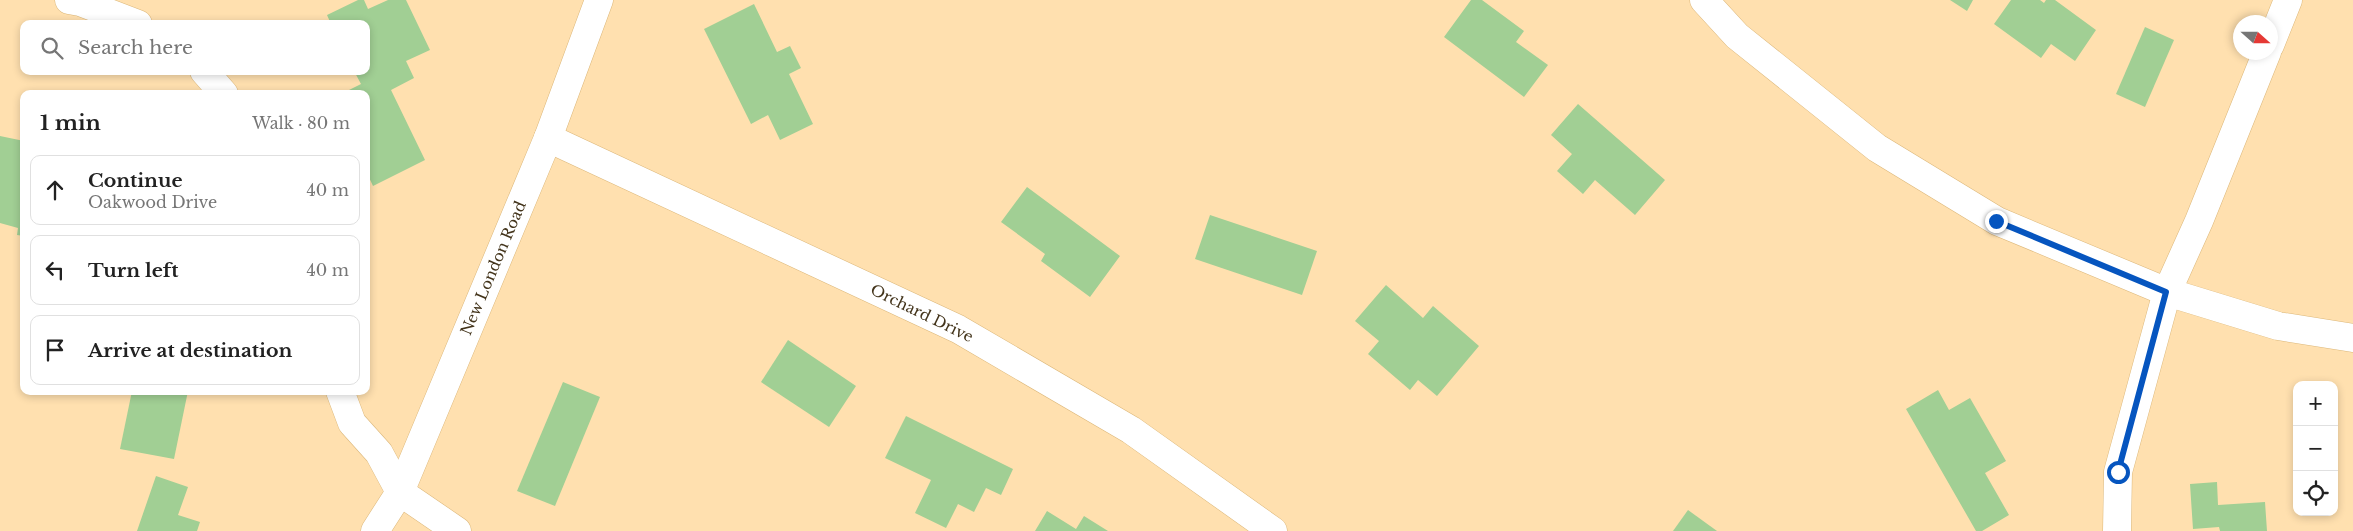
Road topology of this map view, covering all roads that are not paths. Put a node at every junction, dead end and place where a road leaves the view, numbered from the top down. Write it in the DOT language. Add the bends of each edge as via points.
graph roads {
  1 [pos="69,0"];
  2 [pos="599,0"];
  3 [pos="1704,0"];
  4 [pos="2288,0"];
  5 [pos="127,20"];
  6 [pos="2278,25"];
  7 [pos="2264,60"];
  8 [pos="207,75"];
  9 [pos="221,90"];
  10 [pos="548,138"];
  11 [pos="2166,292"];
  12 [pos="2353,338"];
  13 [pos="342,395"];
  14 [pos="400,492"];
  15 [pos="376,531"];
  16 [pos="457,531"];
  17 [pos="1272,531"];
  18 [pos="2117,531"];
  1 -- 5 [label="street"];
  2 -- 10 [label="street, New London Road"];
  3 -- 11 [label="street" via="1737,36 1877,148 1996,221"];
  4 -- 6 [label="street"];
  7 -- 11 [label="street" via="2199,221"];
  8 -- 9 [label="street"];
  10 -- 14 [label="street, New London Road"];
  10 -- 17 [label="street, Orchard Drive" via="958,329 1131,430"];
  11 -- 12 [label="street" via="2278,326"];
  11 -- 18 [label="street" via="2118,472"];
  13 -- 14 [label="street" via="352,423 379,453"];
  14 -- 15 [label="street, New London Road"];
  14 -- 16 [label="street"];
}
